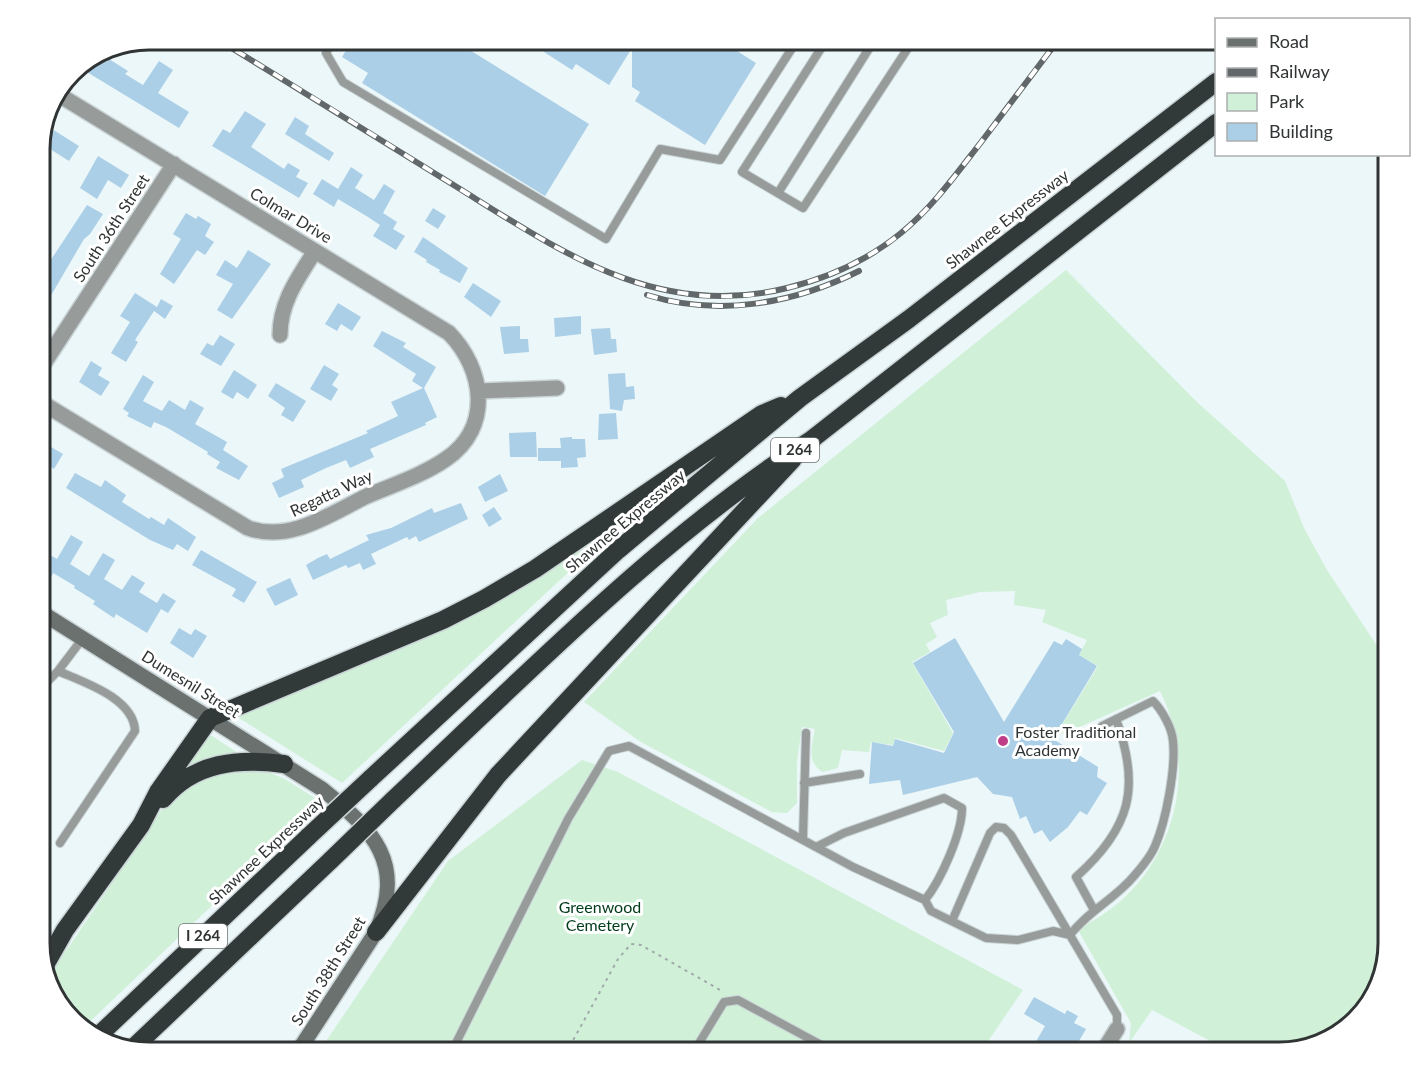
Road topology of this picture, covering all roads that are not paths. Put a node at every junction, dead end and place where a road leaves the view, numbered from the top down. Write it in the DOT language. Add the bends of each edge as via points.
graph roads {
  1 [pos="328,50"];
  2 [pos="791,50"];
  3 [pos="820,50"];
  4 [pos="868,50"];
  5 [pos="906,50"];
  6 [pos="1215,83"];
  7 [pos="64,98"];
  8 [pos="1215,124"];
  9 [pos="174,164"];
  10 [pos="778,193"];
  11 [pos="315,251"];
  12 [pos="280,335"];
  13 [pos="50,354"];
  14 [pos="557,388"];
  15 [pos="480,391"];
  16 [pos="800,398"];
  17 [pos="50,408"];
  18 [pos="811,440"];
  19 [pos="50,618"];
  20 [pos="82,638"];
  21 [pos="57,671"];
  22 [pos="50,678"];
  23 [pos="210,718"];
  24 [pos="1116,718"];
  25 [pos="1102,726"];
  26 [pos="806,733"];
  27 [pos="284,764"];
  28 [pos="860,774"];
  29 [pos="804,783"];
  30 [pos="322,789"];
  31 [pos="141,825"];
  32 [pos="802,838"];
  33 [pos="60,843"];
  34 [pos="818,846"];
  35 [pos="925,900"];
  36 [pos="1094,910"];
  37 [pos="952,921"];
  38 [pos="376,932"];
  39 [pos="1070,935"];
  40 [pos="50,955"];
  41 [pos="1117,1029"];
  42 [pos="103,1031"];
  43 [pos="139,1042"];
  44 [pos="304,1042"];
  45 [pos="456,1042"];
  46 [pos="700,1042"];
  47 [pos="816,1042"];
  48 [pos="1109,1042"];
  1 -- 2 [label="lane" via="343,82 606,239 660,149 720,160"];
  3 -- 10 [label="lane" via="742,172"];
  4 -- 10 [label="lane"];
  5 -- 10 [label="lane" via="803,208"];
  6 -- 16 [label="highway, Shawnee Expressway / I 264" via="909,319"];
  7 -- 9 [label="street, Colmar Drive"];
  8 -- 18 [label="highway, I 264"];
  9 -- 11 [label="street, Colmar Drive"];
  9 -- 13 [label="street, South 36th Street"];
  11 -- 12 [label="street" via="284,303"];
  11 -- 15 [label="street, Colmar Drive" via="449,333 471,361"];
  14 -- 15 [label="street"];
  15 -- 17 [label="street, Regatta Way" via="470,431 446,459 303,526 273,534 248,528"];
  16 -- 23 [label="highway" via="762,414 484,599 444,620"];
  16 -- 42 [label="highway, Shawnee Expressway / I 264, bridge" via="618,550"];
  18 -- 38 [label="highway" via="498,776"];
  18 -- 43 [label="highway, I 264, bridge" via="753,477 536,666"];
  19 -- 20 [label="main road, Dumesnil Street"];
  20 -- 21 [label="lane"];
  20 -- 23 [label="main road, Dumesnil Street"];
  21 -- 22 [label="lane"];
  21 -- 33 [label="lane" via="122,704 134,720 135,730"];
  23 -- 27 [label="main road, Dumesnil Street"];
  23 -- 31 [label="highway" via="158,792"];
  24 -- 25 [label="lane"];
  24 -- 36 [label="lane" via="1130,769 1121,823 1108,846 1076,877"];
  24 -- 36 [label="lane" via="1152,701 1161,709 1173,741 1171,771 1155,847 1119,892"];
  26 -- 29 [label="lane"];
  27 -- 30 [label="main road, Dumesnil Street"];
  27 -- 31 [label="highway" via="227,762 189,775"];
  28 -- 29 [label="lane"];
  29 -- 32 [label="lane"];
  30 -- 38 [label="main road, South 38th Street" via="355,815 374,836 381,854 388,886 385,911"];
  31 -- 40 [label="highway"];
  32 -- 34 [label="lane"];
  32 -- 45 [label="lane" via="628,746 609,751 568,819"];
  34 -- 35 [label="lane"];
  34 -- 35 [label="lane" via="944,798 962,807 962,821 934,889"];
  35 -- 37 [label="lane" via="931,911"];
  36 -- 39 [label="lane" via="1082,918"];
  37 -- 39 [label="lane" via="986,938 1018,940 1053,931"];
  37 -- 39 [label="lane" via="996,827 1004,828"];
  38 -- 44 [label="main road, South 38th Street"];
  39 -- 41 [label="lane" via="1118,1015"];
  41 -- 48 [label="street"];
  46 -- 47 [label="lane" via="724,1002 738,1000"];
}
